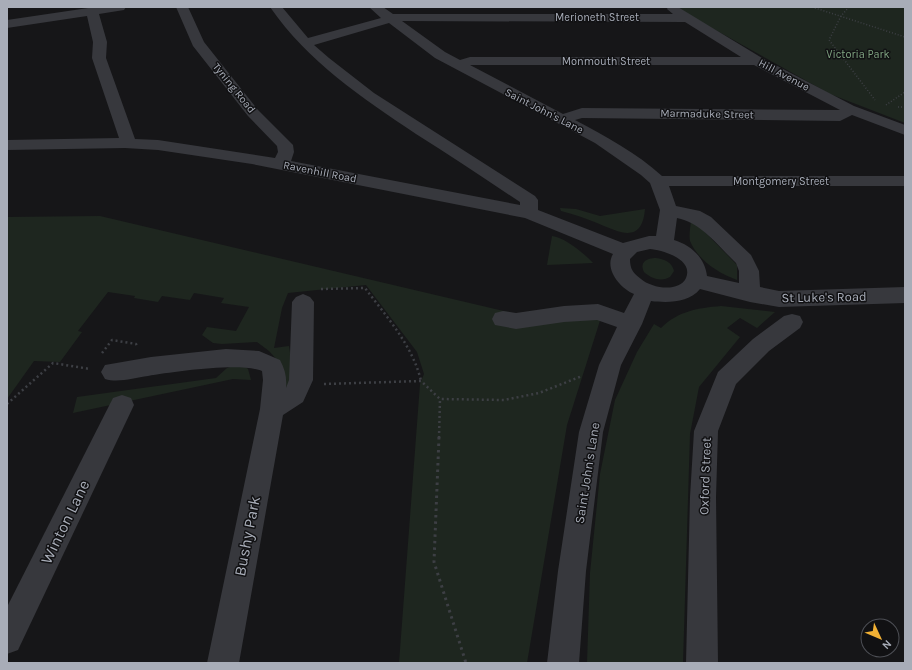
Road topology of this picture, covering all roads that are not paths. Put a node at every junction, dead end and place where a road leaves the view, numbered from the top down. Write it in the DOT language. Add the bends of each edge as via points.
graph roads {
  1 [pos="120,7"];
  2 [pos="182,7"];
  3 [pos="276,7"];
  4 [pos="375,7"];
  5 [pos="671,7"];
  6 [pos="92,12"];
  7 [pos="390,18"];
  8 [pos="685,18"];
  9 [pos="7,24"];
  10 [pos="305,43"];
  11 [pos="757,61"];
  12 [pos="457,65"];
  13 [pos="849,109"];
  14 [pos="564,120"];
  15 [pos="905,130"];
  16 [pos="125,143"];
  17 [pos="7,145"];
  18 [pos="281,164"];
  19 [pos="658,181"];
  20 [pos="905,181"];
  21 [pos="670,210"];
  22 [pos="529,213"];
  23 [pos="664,244"];
  24 [pos="624,251"];
  25 [pos="696,281"];
  26 [pos="646,292"];
  27 [pos="750,294"];
  28 [pos="905,295"];
  29 [pos="312,296"];
  30 [pos="502,319"];
  31 [pos="792,322"];
  32 [pos="631,324"];
  33 [pos="102,365"];
  34 [pos="122,405"];
  35 [pos="272,409"];
  36 [pos="7,639"];
  37 [pos="223,663"];
  38 [pos="563,663"];
  39 [pos="702,663"];
  1 -- 6 [label="street"];
  2 -- 18 [label="street, Tyning Road" via="198,43 253,113 285,145 286,152"];
  3 -- 10 [label="street"];
  4 -- 7 [label="street, Saint John's Lane"];
  5 -- 8 [label="street, Hill Avenue"];
  6 -- 9 [label="street"];
  6 -- 16 [label="street" via="100,42 99,58 127,138"];
  7 -- 8 [label="street, Merioneth Street"];
  7 -- 10 [label="street, Merioneth Street"];
  7 -- 12 [label="street, Saint John's Lane"];
  8 -- 11 [label="street, Hill Avenue"];
  10 -- 22 [label="street" via="369,96 529,200"];
  11 -- 12 [label="street, Monmouth Street" via="470,61"];
  11 -- 13 [label="street, Hill Avenue"];
  12 -- 14 [label="street, Saint John's Lane"];
  13 -- 14 [label="street, Marmaduke Street" via="840,116 582,113"];
  13 -- 15 [label="street, Hill Avenue"];
  14 -- 19 [label="street, Saint John's Lane" via="601,140"];
  16 -- 17 [label="street, Ravenhill Road"];
  16 -- 18 [label="street, Ravenhill Road" via="187,148"];
  18 -- 22 [label="street, Ravenhill Road"];
  19 -- 20 [label="street, Montgomery Street"];
  19 -- 21 [label="street, Saint John's Lane"];
  21 -- 23 [label="street"];
  21 -- 27 [label="street" via="693,215 704,221 744,260 749,271"];
  22 -- 24 [label="street, Ravenhill Road"];
  23 -- 24 [label="street" via="637,244"];
  23 -- 25 [label="street" via="689,257 695,266"];
  24 -- 26 [label="street" via="619,266 622,275 633,286"];
  25 -- 26 [label="street" via="690,289 675,295 661,296"];
  25 -- 27 [label="street, St Luke's Road"];
  26 -- 32 [label="street, Saint John's Lane"];
  27 -- 28 [label="street, St Luke's Road" via="779,299"];
  29 -- 35 [label="street" via="301,380 295,395"];
  30 -- 32 [label="street" via="516,321 598,312"];
  31 -- 39 [label="street, Oxford Street" via="761,345 726,379 706,430"];
  32 -- 38 [label="street, Saint John's Lane" via="610,365 591,432 572,571"];
  33 -- 35 [label="street, Bushy Park" via="151,366 226,358 259,360 272,366 275,380"];
  34 -- 36 [label="street, Winton Lane"];
  35 -- 37 [label="street, Bushy Park"];
}
